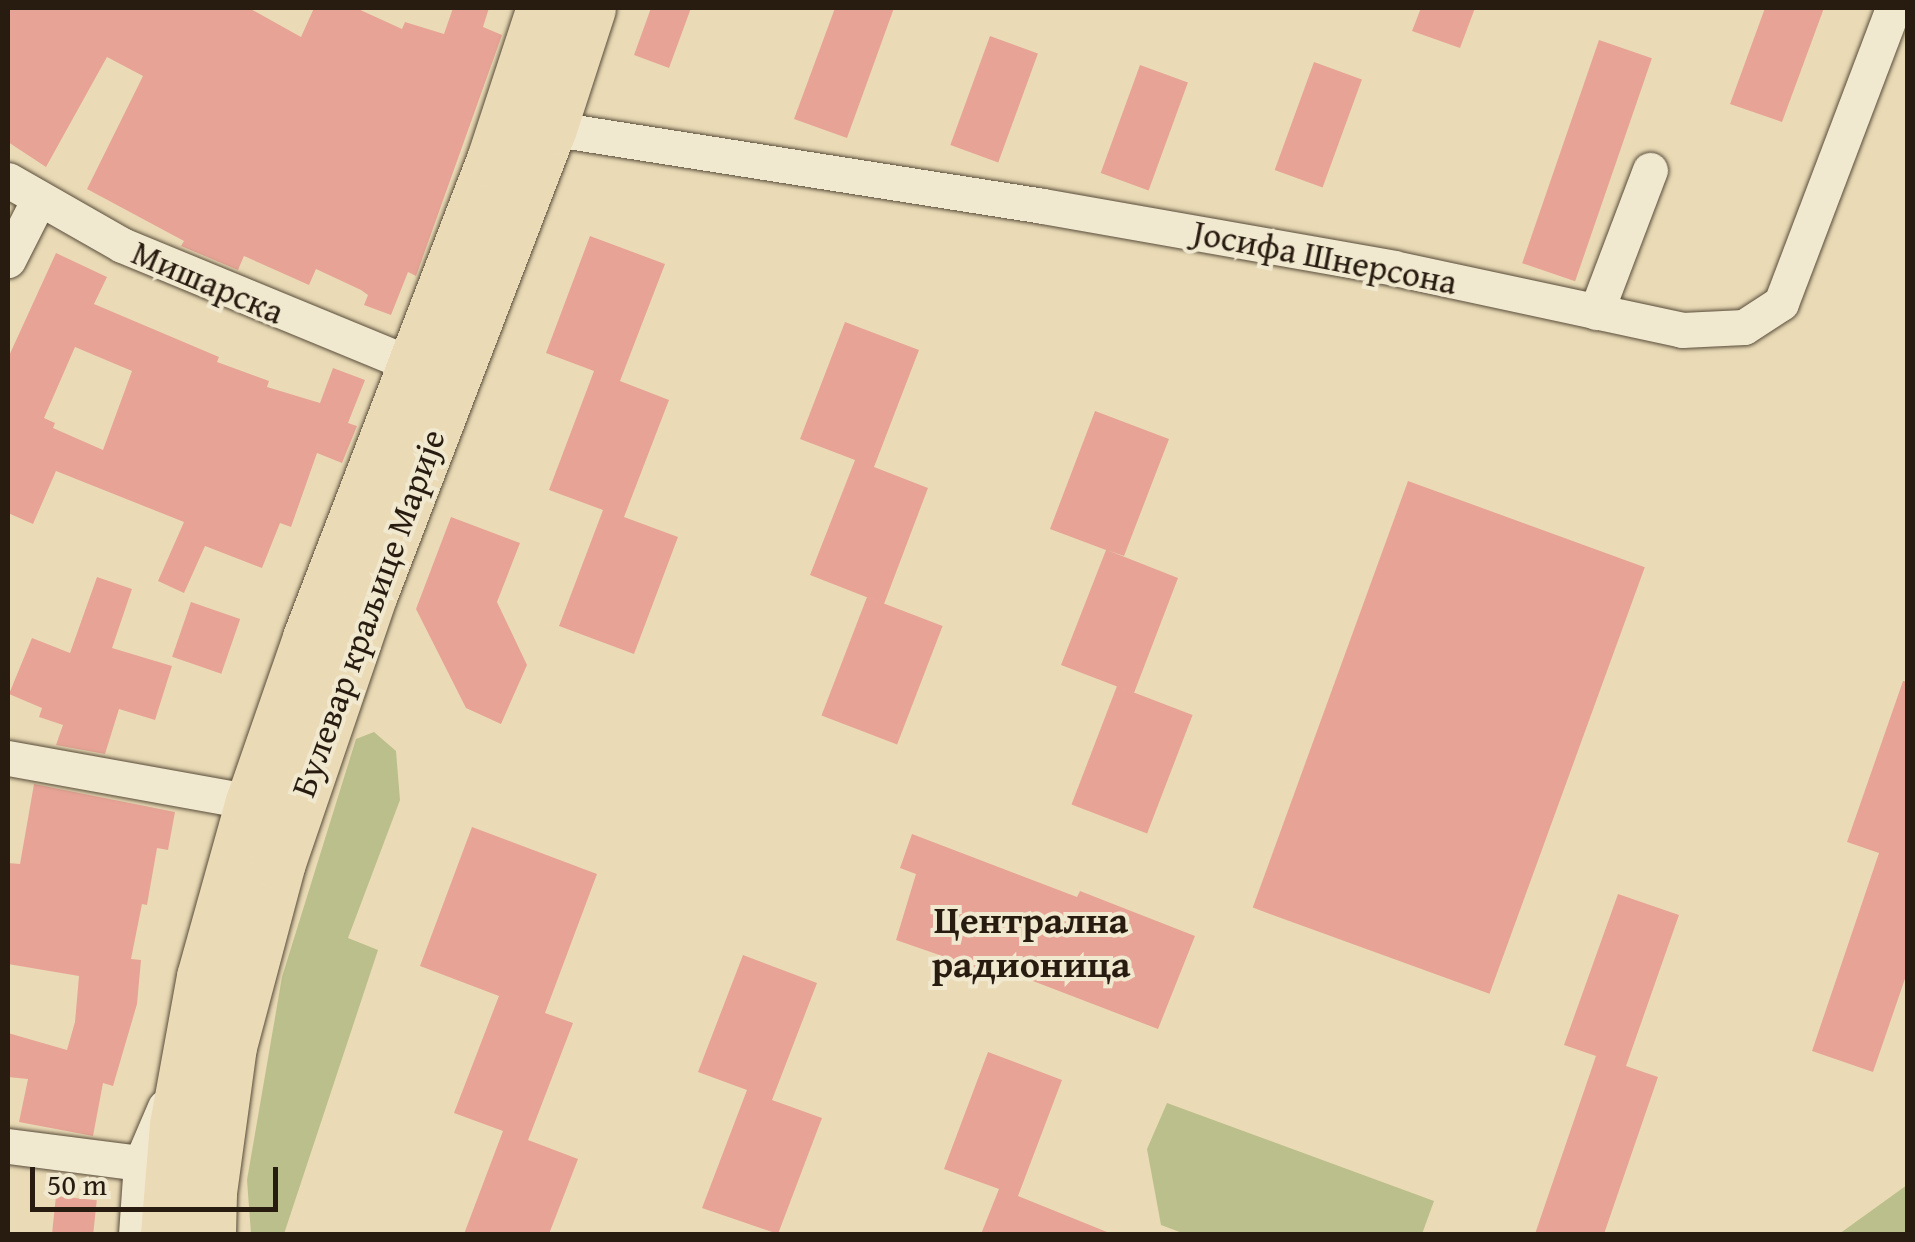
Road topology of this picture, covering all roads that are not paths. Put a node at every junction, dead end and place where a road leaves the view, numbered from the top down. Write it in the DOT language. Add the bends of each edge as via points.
graph roads {
  1 [pos="544,8"];
  2 [pos="588,8"];
  3 [pos="1894,8"];
  4 [pos="549,128"];
  5 [pos="1650,170"];
  6 [pos="8,180"];
  7 [pos="39,198"];
  8 [pos="8,260"];
  9 [pos="1596,312"];
  10 [pos="416,366"];
  11 [pos="8,758"];
  12 [pos="253,802"];
  13 [pos="190,1051"];
  14 [pos="8,1146"];
  15 [pos="141,1163"];
  16 [pos="136,1234"];
  17 [pos="168,1234"];
  18 [pos="208,1234"];
  1 -- 10 [label="main road, Булевар краљице Марије"];
  2 -- 4 [label="main road, Булевар краљице Марије"];
  3 -- 9 [label="street, Јосифа Шнерсона" via="1781,303 1744,328 1682,330"];
  4 -- 9 [label="street, Јосифа Шнерсона" via="1375,264"];
  4 -- 18 [label="main road, Булевар краљице Марије" via="371,592 278,862 230,1046"];
  5 -- 9 [label="street"];
  6 -- 7 [label="street, Мишарска"];
  7 -- 8 [label="street"];
  7 -- 10 [label="street, Мишарска" via="122,245"];
  10 -- 12 [label="main road, Булевар краљице Марије"];
  11 -- 12 [label="street"];
  12 -- 13 [label="main road, Булевар краљице Марије"];
  13 -- 15 [label="street"];
  13 -- 17 [label="main road, Булевар краљице Марије"];
  14 -- 15 [label="street"];
  15 -- 16 [label="street"];
}
